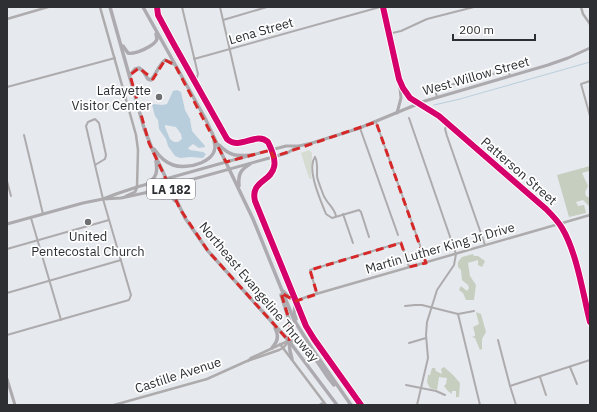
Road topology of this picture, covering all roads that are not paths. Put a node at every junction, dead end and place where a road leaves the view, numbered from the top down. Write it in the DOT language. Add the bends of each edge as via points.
graph roads {
  1 [pos="48,7"];
  2 [pos="100,7"];
  3 [pos="110,7"];
  4 [pos="142,7"];
  5 [pos="157,7"];
  6 [pos="182,7"];
  7 [pos="220,7"];
  8 [pos="267,7"];
  9 [pos="380,7"];
  10 [pos="383,7"];
  11 [pos="474,7"];
  12 [pos="581,7"];
  13 [pos="7,19"];
  14 [pos="222,20"];
  15 [pos="590,24"];
  16 [pos="154,27"];
  17 [pos="388,34"];
  18 [pos="120,41"];
  19 [pos="590,48"];
  20 [pos="230,49"];
  21 [pos="115,58"];
  22 [pos="194,59"];
  23 [pos="175,65"];
  24 [pos="130,76"];
  25 [pos="510,76"];
  26 [pos="399,80"];
  27 [pos="590,81"];
  28 [pos="195,83"];
  29 [pos="7,87"];
  30 [pos="239,90"];
  31 [pos="437,97"];
  32 [pos="419,103"];
  33 [pos="397,113"];
  34 [pos="590,115"];
  35 [pos="409,118"];
  36 [pos="376,122"];
  37 [pos="448,123"];
  38 [pos="360,128"];
  39 [pos="212,133"];
  40 [pos="24,135"];
  41 [pos="216,142"];
  42 [pos="149,143"];
  43 [pos="299,146"];
  44 [pos="271,150"];
  45 [pos="252,155"];
  46 [pos="155,156"];
  47 [pos="273,157"];
  48 [pos="226,162"];
  49 [pos="250,164"];
  50 [pos="95,165"];
  51 [pos="230,169"];
  52 [pos="317,173"];
  53 [pos="312,174"];
  54 [pos="166,179"];
  55 [pos="7,181"];
  56 [pos="148,184"];
  57 [pos="170,186"];
  58 [pos="137,187"];
  59 [pos="239,190"];
  60 [pos="147,192"];
  61 [pos="324,195"];
  62 [pos="11,196"];
  63 [pos="320,196"];
  64 [pos="121,198"];
  65 [pos="103,199"];
  66 [pos="180,207"];
  67 [pos="43,214"];
  68 [pos="343,214"];
  69 [pos="590,215"];
  70 [pos="337,216"];
  71 [pos="31,218"];
  72 [pos="109,220"];
  73 [pos="7,224"];
  74 [pos="560,224"];
  75 [pos="398,235"];
  76 [pos="369,237"];
  77 [pos="37,240"];
  78 [pos="353,243"];
  79 [pos="485,245"];
  80 [pos="7,249"];
  81 [pos="456,254"];
  82 [pos="121,260"];
  83 [pos="426,263"];
  84 [pos="272,266"];
  85 [pos="409,267"];
  86 [pos="49,280"];
  87 [pos="282,290"];
  88 [pos="7,293"];
  89 [pos="317,294"];
  90 [pos="296,301"];
  91 [pos="405,306"];
  92 [pos="430,308"];
  93 [pos="474,311"];
  94 [pos="458,314"];
  95 [pos="61,320"];
  96 [pos="271,322"];
  97 [pos="590,322"];
  98 [pos="298,326"];
  99 [pos="7,335"];
  100 [pos="426,338"];
  101 [pos="498,340"];
  102 [pos="288,341"];
  103 [pos="409,343"];
  104 [pos="280,344"];
  105 [pos="272,348"];
  106 [pos="283,348"];
  107 [pos="289,348"];
  108 [pos="296,350"];
  109 [pos="292,359"];
  110 [pos="590,360"];
  111 [pos="247,361"];
  112 [pos="570,367"];
  113 [pos="540,376"];
  114 [pos="7,379"];
  115 [pos="577,384"];
  116 [pos="406,385"];
  117 [pos="510,386"];
  118 [pos="422,388"];
  119 [pos="340,390"];
  120 [pos="445,395"];
  121 [pos="546,395"];
  122 [pos="324,402"];
  123 [pos="15,405"];
  124 [pos="114,405"];
  125 [pos="319,405"];
  126 [pos="326,405"];
  127 [pos="337,405"];
  128 [pos="350,405"];
  129 [pos="360,405"];
  130 [pos="417,405"];
  131 [pos="480,405"];
  132 [pos="516,405"];
  1 -- 13 [label="street"];
  2 -- 21 [label="street"];
  3 -- 18 [label="highway, Northeast Evangeline Thruway / LA 182"];
  4 -- 16 [label="highway"];
  5 -- 28 [label="street" via="158,15"];
  6 -- 22 [label="street"];
  7 -- 14 [label="street"];
  8 -- 14 [label="street"];
  9 -- 20 [label="street, Lena Street"];
  10 -- 17 [label="street"];
  11 -- 17 [label="street" via="427,19"];
  12 -- 15 [label="street"];
  14 -- 20 [label="street"];
  16 -- 18 [label="highway" via="157,42 132,54 128,53"];
  16 -- 23 [label="highway"];
  17 -- 26 [label="street"];
  18 -- 24 [label="highway, Northeast Evangeline Thruway / LA 182"];
  19 -- 25 [label="main road, West Willow Street" via="563,60"];
  20 -- 22 [label="street, Lena Street"];
  20 -- 30 [label="street"];
  21 -- 29 [label="street"];
  21 -- 58 [label="street" via="137,140"];
  22 -- 28 [label="street" via="198,74"];
  23 -- 24 [label="highway" via="165,60 151,80 139,68"];
  23 -- 39 [label="highway"];
  24 -- 42 [label="highway, Northeast Evangeline Thruway / LA 182"];
  25 -- 31 [label="main road, West Willow Street"];
  25 -- 31 [label="street" via="508,70 435,89"];
  26 -- 32 [label="street, Patterson Street" via="408,95"];
  26 -- 33 [label="main road" via="401,98"];
  27 -- 34 [label="street" via="581,84"];
  28 -- 44 [label="street" via="228,140 237,144 258,138 264,139"];
  31 -- 32 [label="main road, West Willow Street"];
  32 -- 33 [label="main road, West Willow Street"];
  32 -- 37 [label="street, Patterson Street"];
  33 -- 36 [label="main road, West Willow Street"];
  35 -- 81 [label="street"];
  36 -- 38 [label="main road, West Willow Street"];
  36 -- 83 [label="street"];
  37 -- 74 [label="street, Patterson Street"];
  37 -- 79 [label="street" via="445,129 447,136"];
  38 -- 43 [label="main road, West Willow Street"];
  38 -- 75 [label="street"];
  39 -- 41 [label="highway"];
  39 -- 42 [label="highway" via="216,144 212,156 206,161 186,166 173,166 162,159"];
  40 -- 67 [label="street"];
  41 -- 45 [label="highway" via="225,151 236,156"];
  41 -- 48 [label="highway"];
  42 -- 46 [label="highway, Northeast Evangeline Thruway / LA 182"];
  43 -- 44 [label="main road, West Willow Street"];
  43 -- 47 [label="main road, West Willow Street"];
  44 -- 45 [label="main road, West Willow Street"];
  44 -- 47 [label="street"];
  45 -- 48 [label="main road, West Willow Street"];
  46 -- 54 [label="highway, Northeast Evangeline Thruway / LA 182"];
  46 -- 56 [label="highway" via="158,170"];
  47 -- 49 [label="main road, West Willow Street"];
  47 -- 90 [label="street" via="272,173 255,190 254,200"];
  48 -- 51 [label="highway"];
  48 -- 54 [label="main road, West Willow Street"];
  49 -- 51 [label="main road, West Willow Street"];
  49 -- 59 [label="highway" via="240,172"];
  50 -- 50 [label="street" via="86,126 95,119 99,123 106,155 105,159"];
  50 -- 65 [label="street"];
  51 -- 57 [label="main road, West Willow Street"];
  51 -- 59 [label="highway"];
  52 -- 53 [label="street"];
  52 -- 53 [label="street" via="315,157"];
  52 -- 61 [label="street"];
  53 -- 63 [label="street"];
  54 -- 56 [label="main road, West Willow Street"];
  54 -- 57 [label="highway, Northeast Evangeline Thruway / LA 182"];
  55 -- 62 [label="street"];
  56 -- 58 [label="main road, West Willow Street"];
  57 -- 60 [label="main road, West Willow Street"];
  57 -- 66 [label="highway, Northeast Evangeline Thruway / LA 182"];
  58 -- 64 [label="main road" via="135,192"];
  58 -- 65 [label="main road, West Willow Street"];
  59 -- 84 [label="highway"];
  60 -- 64 [label="main road, West Willow Street"];
  60 -- 66 [label="highway" via="167,193"];
  61 -- 63 [label="street"];
  61 -- 70 [label="street"];
  63 -- 70 [label="street" via="326,214 332,218"];
  64 -- 65 [label="main road, West Willow Street"];
  65 -- 67 [label="main road"];
  65 -- 72 [label="street"];
  66 -- 96 [label="highway, Northeast Evangeline Thruway / LA 182" via="208,252"];
  67 -- 71 [label="main road"];
  68 -- 70 [label="street"];
  68 -- 76 [label="street" via="360,210"];
  68 -- 78 [label="street"];
  69 -- 74 [label="street, Martin Luther King Jr Drive"];
  71 -- 73 [label="main road"];
  71 -- 77 [label="street"];
  72 -- 77 [label="street"];
  72 -- 82 [label="street"];
  74 -- 79 [label="street, Martin Luther King Jr Drive"];
  74 -- 97 [label="street, Patterson Street" via="573,252"];
  77 -- 80 [label="street"];
  77 -- 86 [label="street"];
  79 -- 81 [label="street, Martin Luther King Jr Drive"];
  81 -- 83 [label="street, Martin Luther King Jr Drive"];
  81 -- 92 [label="street" via="454,265 440,284"];
  82 -- 86 [label="street"];
  82 -- 95 [label="street" via="131,298"];
  83 -- 85 [label="street, Martin Luther King Jr Drive"];
  84 -- 87 [label="highway"];
  84 -- 102 [label="highway" via="292,330"];
  85 -- 89 [label="street, Martin Luther King Jr Drive"];
  85 -- 89 [label="street" via="402,244 399,243 310,270"];
  86 -- 88 [label="street"];
  86 -- 95 [label="street"];
  87 -- 90 [label="highway"];
  87 -- 98 [label="highway"];
  89 -- 90 [label="street, Martin Luther King Jr Drive"];
  90 -- 98 [label="highway" via="294,313"];
  90 -- 129 [label="street" via="310,333"];
  91 -- 92 [label="street"];
  92 -- 94 [label="street"];
  92 -- 100 [label="street"];
  93 -- 94 [label="street"];
  94 -- 131 [label="street"];
  95 -- 99 [label="street"];
  96 -- 102 [label="highway, Northeast Evangeline Thruway / LA 182"];
  96 -- 105 [label="highway" via="278,334 277,342"];
  98 -- 119 [label="highway"];
  100 -- 103 [label="street"];
  100 -- 118 [label="street" via="428,358"];
  101 -- 117 [label="street"];
  102 -- 104 [label="street, Castille Avenue"];
  102 -- 106 [label="street"];
  102 -- 107 [label="highway"];
  102 -- 108 [label="highway, Northeast Evangeline Thruway / LA 182"];
  102 -- 119 [label="highway" via="298,342 306,347"];
  104 -- 105 [label="street, Castille Avenue"];
  104 -- 106 [label="street, Northeast Evangeline Thruway"];
  105 -- 111 [label="street, Castille Avenue"];
  106 -- 107 [label="highway"];
  106 -- 109 [label="street, Northeast Evangeline Thruway"];
  106 -- 111 [label="street, Castille Avenue"];
  107 -- 108 [label="highway"];
  107 -- 109 [label="highway"];
  108 -- 127 [label="highway, Northeast Evangeline Thruway / LA 182"];
  109 -- 122 [label="street, Northeast Evangeline Thruway"];
  110 -- 112 [label="street"];
  111 -- 124 [label="street, Castille Avenue" via="207,379"];
  112 -- 113 [label="street"];
  112 -- 115 [label="street"];
  113 -- 117 [label="street"];
  113 -- 121 [label="street"];
  114 -- 123 [label="main road"];
  116 -- 118 [label="street"];
  117 -- 132 [label="street"];
  118 -- 120 [label="street"];
  118 -- 130 [label="street"];
  119 -- 128 [label="highway"];
  122 -- 125 [label="street"];
  122 -- 126 [label="street, Northeast Evangeline Thruway"];
}
